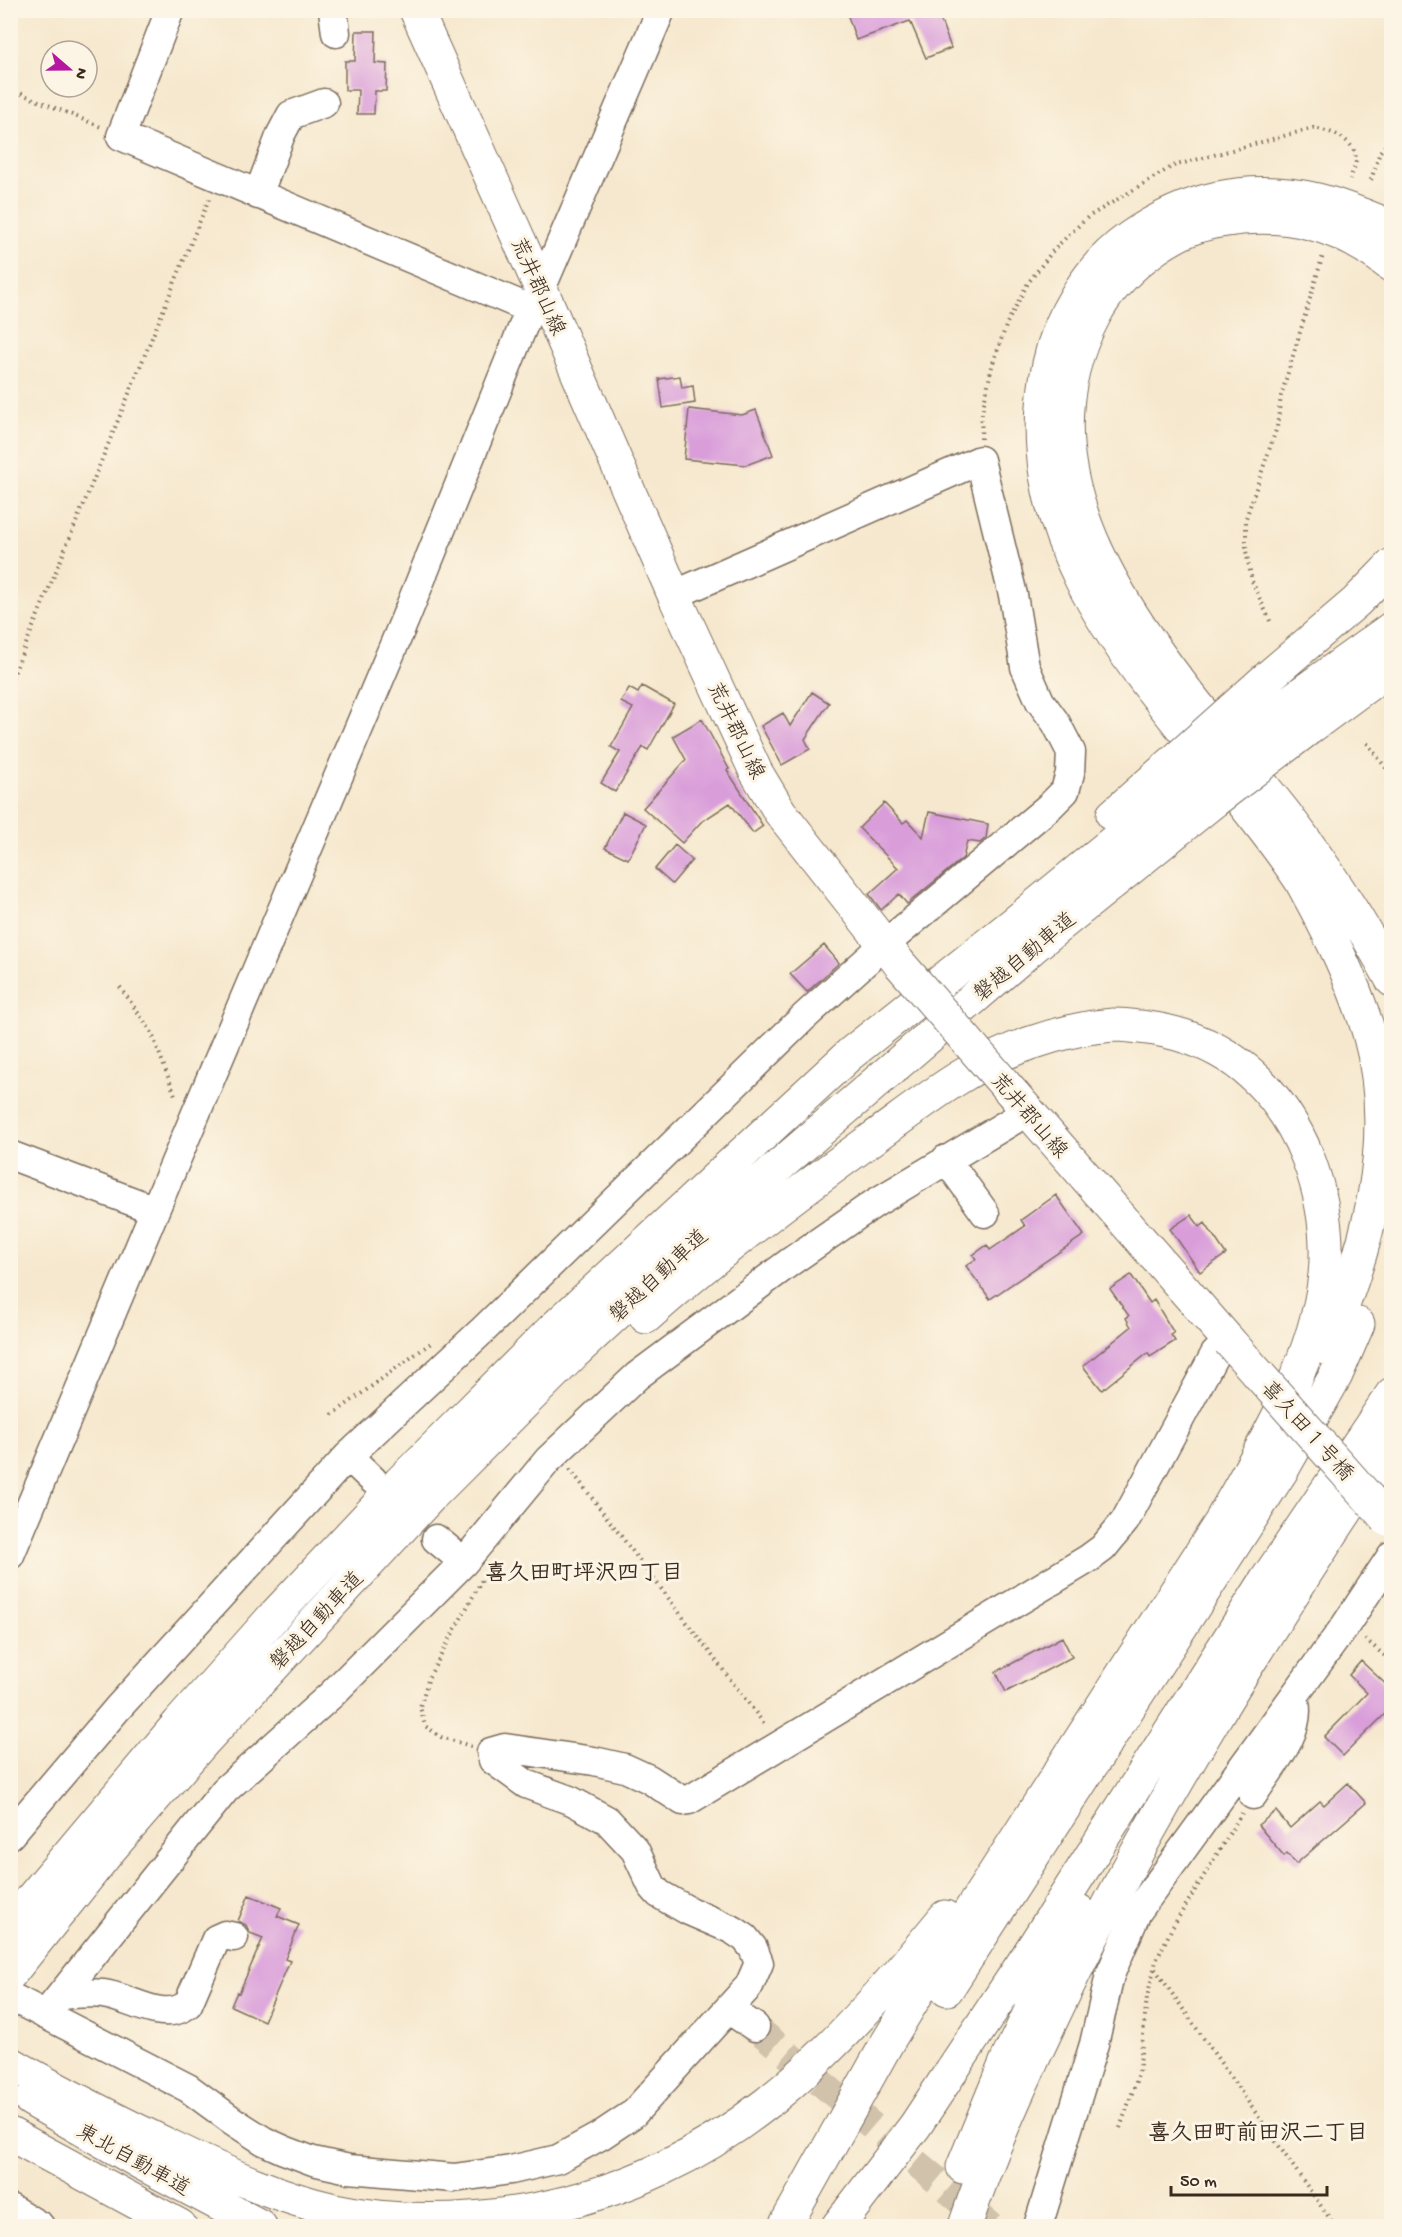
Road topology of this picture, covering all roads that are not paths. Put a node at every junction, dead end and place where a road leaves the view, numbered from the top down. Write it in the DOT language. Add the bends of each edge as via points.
graph roads {
  1 [pos="170,10"];
  2 [pos="416,10"];
  3 [pos="662,10"];
  4 [pos="324,103"];
  5 [pos="258,195"];
  6 [pos="1392,227"];
  7 [pos="1392,266"];
  8 [pos="536,299"];
  9 [pos="1392,565"];
  10 [pos="674,595"];
  11 [pos="1392,628"];
  12 [pos="1392,667"];
  13 [pos="1197,778"];
  14 [pos="1300,879"];
  15 [pos="892,954"];
  16 [pos="1392,980"];
  17 [pos="1392,1061"];
  18 [pos="1020,1104"];
  19 [pos="10,1155"];
  20 [pos="946,1159"];
  21 [pos="154,1210"];
  22 [pos="985,1213"];
  23 [pos="1392,1221"];
  24 [pos="1229,1341"];
  25 [pos="1390,1395"];
  26 [pos="1392,1442"];
  27 [pos="348,1456"];
  28 [pos="373,1480"];
  29 [pos="1223,1518"];
  30 [pos="1389,1522"];
  31 [pos="436,1539"];
  32 [pos="1392,1555"];
  33 [pos="10,1556"];
  34 [pos="476,1566"];
  35 [pos="299,1638"];
  36 [pos="1293,1697"];
  37 [pos="1179,1718"];
  38 [pos="1063,1766"];
  39 [pos="1253,1794"];
  40 [pos="10,1835"];
  41 [pos="10,1924"];
  42 [pos="234,1937"];
  43 [pos="12,1986"];
  44 [pos="53,2005"];
  45 [pos="728,2009"];
  46 [pos="755,2027"];
  47 [pos="10,2063"];
  48 [pos="10,2087"];
  49 [pos="10,2134"];
  50 [pos="10,2208"];
  51 [pos="40,2226"];
  52 [pos="180,2226"];
  53 [pos="260,2226"];
  54 [pos="785,2226"];
  55 [pos="793,2226"];
  56 [pos="838,2226"];
  57 [pos="946,2226"];
  58 [pos="965,2226"];
  59 [pos="1038,2226"];
  1 -- 5 [label="street" via="121,136"];
  2 -- 8 [label="main road, 荒井郡山線"];
  3 -- 8 [label="street"];
  4 -- 5 [label="street" via="291,115"];
  5 -- 8 [label="street"];
  6 -- 14 [label="main road" via="1318,200 1284,195 1212,198 1182,207 1124,241 1080,290 1051,353 1044,388 1041,426 1052,499 1078,575 1096,610 1149,686"];
  7 -- 16 [label="main road" via="1346,235 1293,218 1242,217 1187,231 1141,259 1101,303 1075,363 1067,421 1072,473 1082,513 1105,572 1153,648 1313,851"];
  8 -- 10 [label="main road, 荒井郡山線"];
  8 -- 21 [label="street"];
  9 -- 13 [label="main road, bridge" via="1356,602 1267,678"];
  10 -- 15 [label="main road, 荒井郡山線" via="756,772 780,812"];
  10 -- 15 [label="street" via="980,460 1013,595 1025,667 1071,752 1070,773 1065,792"];
  11 -- 13 [label="main road, 磐越自動車道, bridge" via="1288,703"];
  12 -- 13 [label="main road, 磐越自動車道, bridge" via="1308,729"];
  13 -- 35 [label="main road, 磐越自動車道" via="1032,948 736,1203 565,1363 430,1497"];
  13 -- 41 [label="main road, 磐越自動車道" via="1128,802 998,909 850,1054 553,1329 400,1482 274,1616"];
  14 -- 17 [label="main road" via="1355,967 1377,1014"];
  14 -- 29 [label="main road" via="1341,958 1369,1034 1381,1103 1378,1174 1363,1246 1323,1353 1286,1420"];
  15 -- 18 [label="main road, 荒井郡山線, bridge"];
  15 -- 27 [label="street" via="804,1017"];
  18 -- 20 [label="street"];
  18 -- 24 [label="main road, 荒井郡山線"];
  19 -- 21 [label="street"];
  20 -- 22 [label="street"];
  20 -- 34 [label="street" via="809,1249 637,1376 557,1451"];
  21 -- 33 [label="street"];
  23 -- 55 [label="main road" via="1352,1339 1287,1461"];
  24 -- 30 [label="main road, 喜久田１号橋, bridge"];
  24 -- 45 [label="street" via="1215,1354 1130,1513 1103,1548 689,1800 683,1801 625,1768 505,1748 491,1752 493,1760 526,1784 572,1801 607,1820 635,1850 659,1894 745,1938 757,1955 758,1969"];
  25 -- 37 [label="main road"];
  26 -- 58 [label="main road" via="1226,1698 1143,1840 1030,2066"];
  27 -- 28 [label="street"];
  27 -- 40 [label="street" via="117,1709"];
  29 -- 35 [label="main road" via="1282,1410 1319,1308 1326,1244 1315,1177 1289,1118 1271,1094 1225,1054 1163,1031 1115,1025 1084,1028 1028,1044 955,1079 766,1218 669,1295"];
  29 -- 38 [label="main road"];
  31 -- 34 [label="street"];
  32 -- 36 [label="street"];
  34 -- 44 [label="street" via="225,1790"];
  35 -- 43 [label="main road, 磐越自動車道" via="119,1839"];
  36 -- 39 [label="street" via="1296,1720 1284,1748"];
  36 -- 59 [label="street" via="1137,1912 1110,1975 1094,2044"];
  37 -- 56 [label="main road" via="915,2126"];
  37 -- 57 [label="main road" via="1011,2050 963,2164"];
  38 -- 47 [label="main road" via="932,1933 819,2060 751,2117 680,2162 595,2194 551,2206 461,2220 417,2221 332,2209 286,2196 196,2159"];
  38 -- 54 [label="main road" via="887,2043"];
  42 -- 44 [label="street" via="216,1939 188,2004 180,2010 156,2010 102,1993"];
  43 -- 44 [label="street"];
  44 -- 45 [label="street" via="188,2088 264,2141 284,2150 349,2169 454,2178 558,2159 600,2136 633,2114"];
  45 -- 46 [label="street"];
  48 -- 53 [label="main road, 東北自動車道" via="131,2158"];
  49 -- 52 [label="main road, 東北自動車道"];
  50 -- 51 [label="street"];
}
